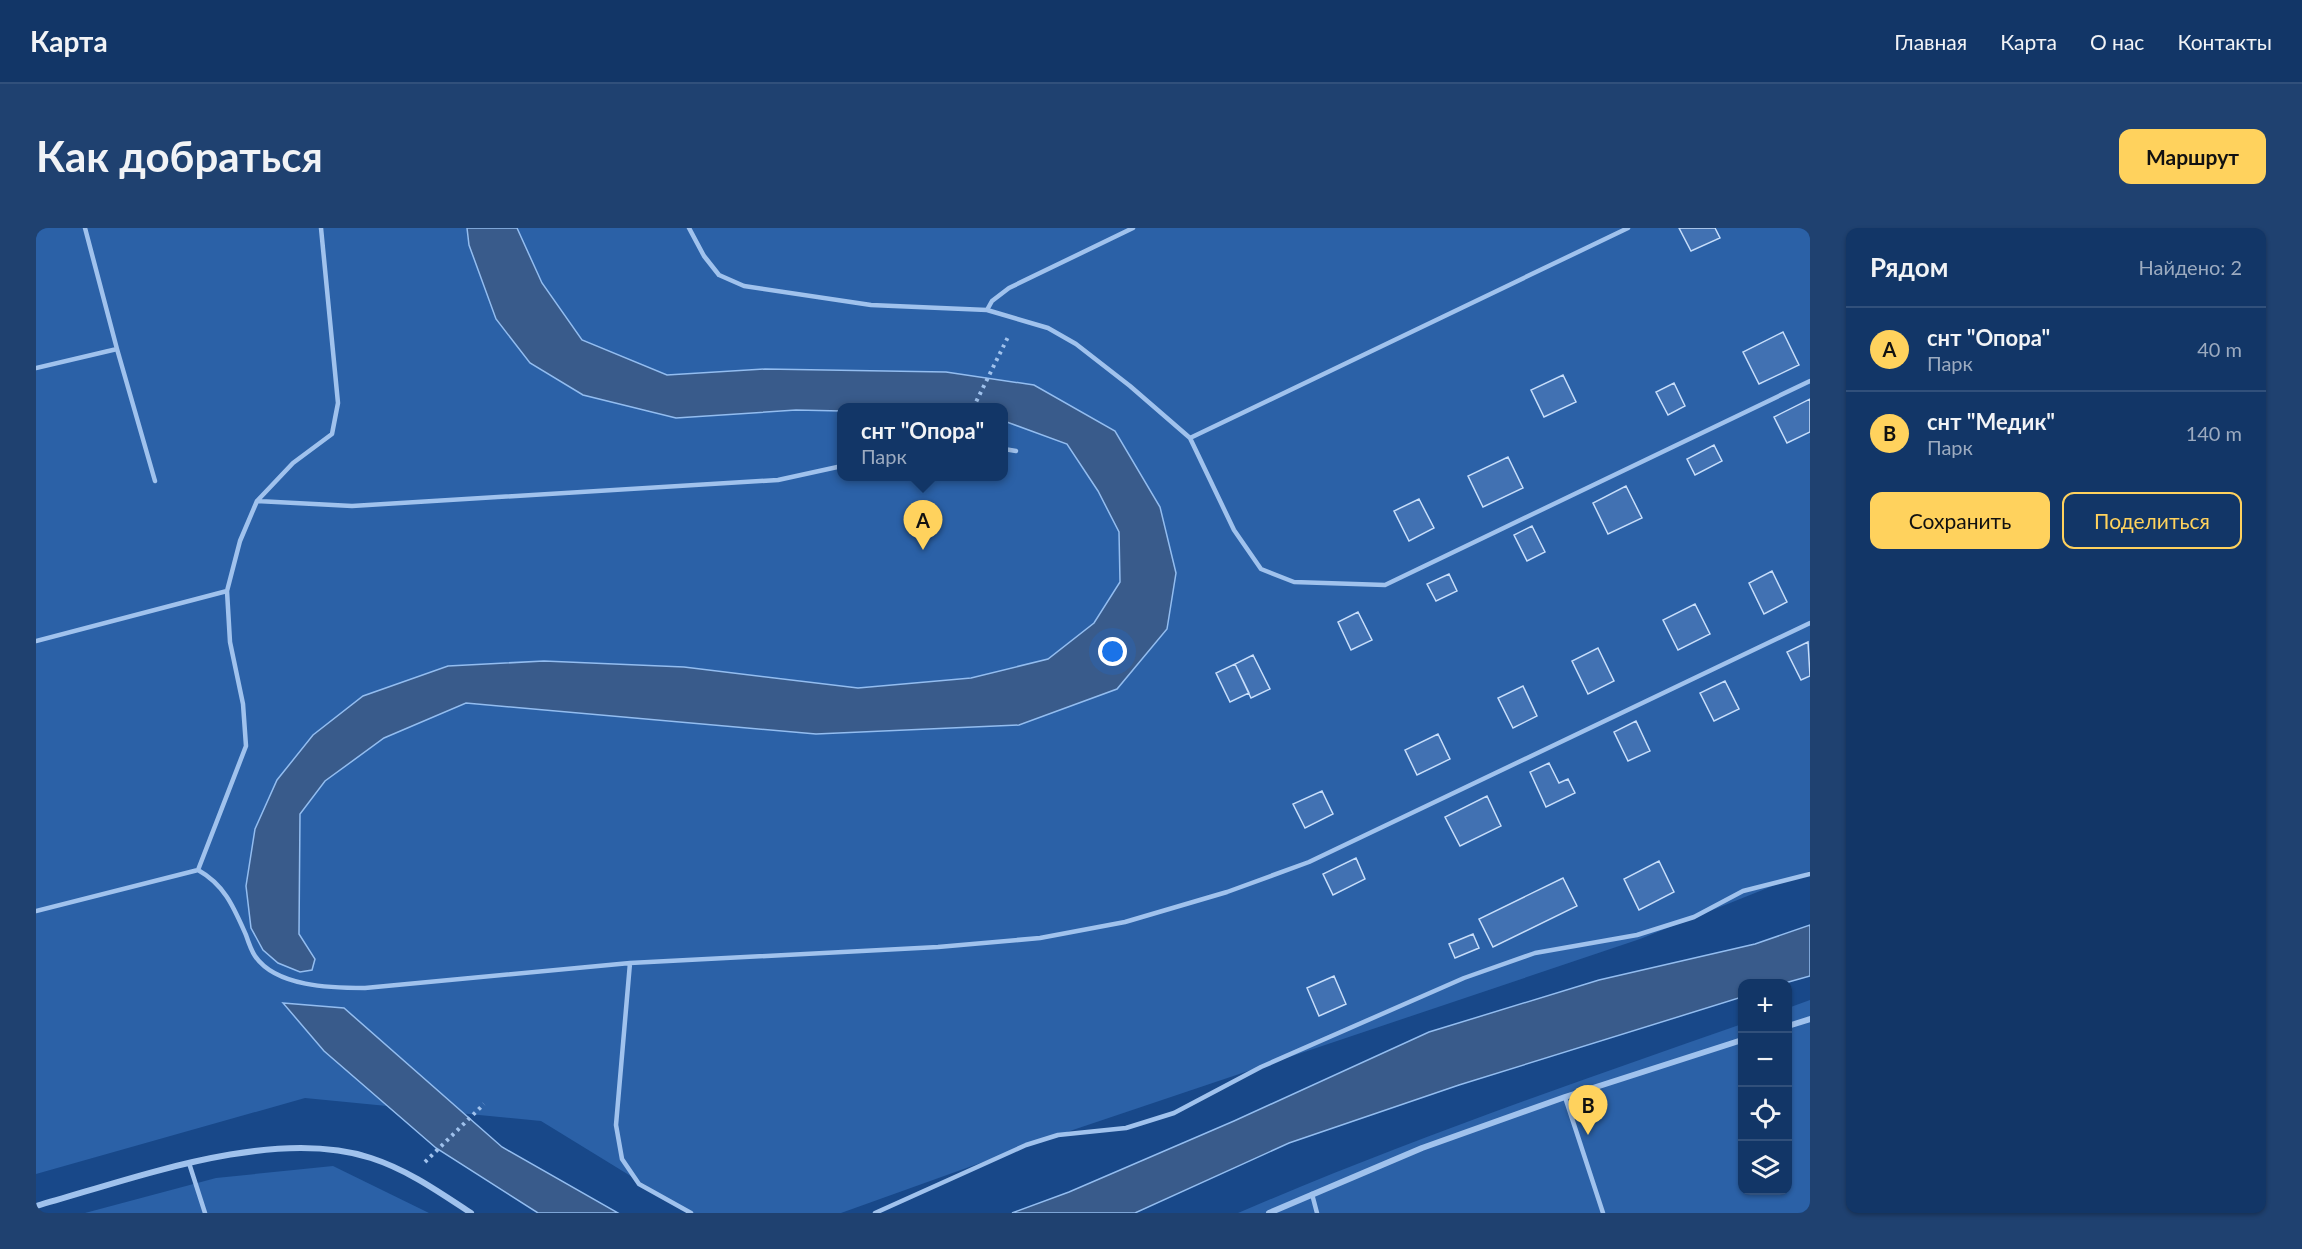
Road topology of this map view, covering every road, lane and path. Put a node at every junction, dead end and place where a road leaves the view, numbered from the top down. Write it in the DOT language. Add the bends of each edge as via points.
graph roads {
  1 [pos="85,228"];
  2 [pos="321,228"];
  3 [pos="689,228"];
  4 [pos="1133,228"];
  5 [pos="1628,228"];
  6 [pos="987,310"];
  7 [pos="1006,340"];
  8 [pos="117,350"];
  9 [pos="36,368"];
  10 [pos="1810,381"];
  11 [pos="976,403"];
  12 [pos="1190,438"];
  13 [pos="1008,450"];
  14 [pos="1016,451"];
  15 [pos="837,467"];
  16 [pos="155,481"];
  17 [pos="257,501"];
  18 [pos="227,591"];
  19 [pos="1810,623"];
  20 [pos="36,641"];
  21 [pos="198,870"];
  22 [pos="1810,874"];
  23 [pos="36,911"];
  24 [pos="630,963"];
  25 [pos="1810,1019"];
  26 [pos="1792,1025"];
  27 [pos="1738,1043"];
  28 [pos="1565,1097"];
  29 [pos="484,1104"];
  30 [pos="434,1153"];
  31 [pos="189,1163"];
  32 [pos="1312,1194"];
  33 [pos="36,1206"];
  34 [pos="205,1213"];
  35 [pos="471,1213"];
  36 [pos="691,1213"];
  37 [pos="874,1213"];
  38 [pos="1269,1213"];
  39 [pos="1317,1213"];
  40 [pos="1604,1213"];
  1 -- 8 [label="lane"];
  2 -- 17 [label="lane" via="338,403 332,434 293,463"];
  3 -- 6 [label="lane" via="719,276 744,286 871,306"];
  4 -- 6 [label="lane" via="1009,288"];
  5 -- 12 [label="lane"];
  6 -- 12 [label="lane" via="1048,328 1076,344"];
  7 -- 11 [label="path"];
  8 -- 9 [label="lane"];
  8 -- 16 [label="lane"];
  10 -- 12 [label="lane" via="1385,585 1294,582 1261,570 1234,530"];
  13 -- 14 [label="lane"];
  15 -- 17 [label="lane" via="778,480 352,507"];
  17 -- 18 [label="lane" via="240,541"];
  18 -- 20 [label="lane"];
  18 -- 21 [label="lane" via="230,642 243,704 246,746"];
  19 -- 24 [label="lane" via="1309,862 1216,896 1125,922 1040,938"];
  21 -- 23 [label="lane"];
  21 -- 24 [label="lane" via="226,892 255,957 273,972 309,984 365,988"];
  22 -- 37 [label="lane" via="1743,891 1694,917 1637,935 1535,953 1464,978 1261,1067 1174,1113 1126,1128 1058,1135 1026,1145"];
  24 -- 36 [label="lane" via="616,1125 622,1159 639,1184"];
  25 -- 26 [label="street"];
  27 -- 28 [label="street"];
  28 -- 32 [label="street" via="1422,1148"];
  28 -- 40 [label="lane"];
  29 -- 30 [label="path"];
  31 -- 33 [label="street"];
  31 -- 34 [label="lane"];
  31 -- 35 [label="street" via="282,1149 336,1150 371,1158 412,1175"];
  32 -- 38 [label="street"];
  32 -- 39 [label="lane"];
}
